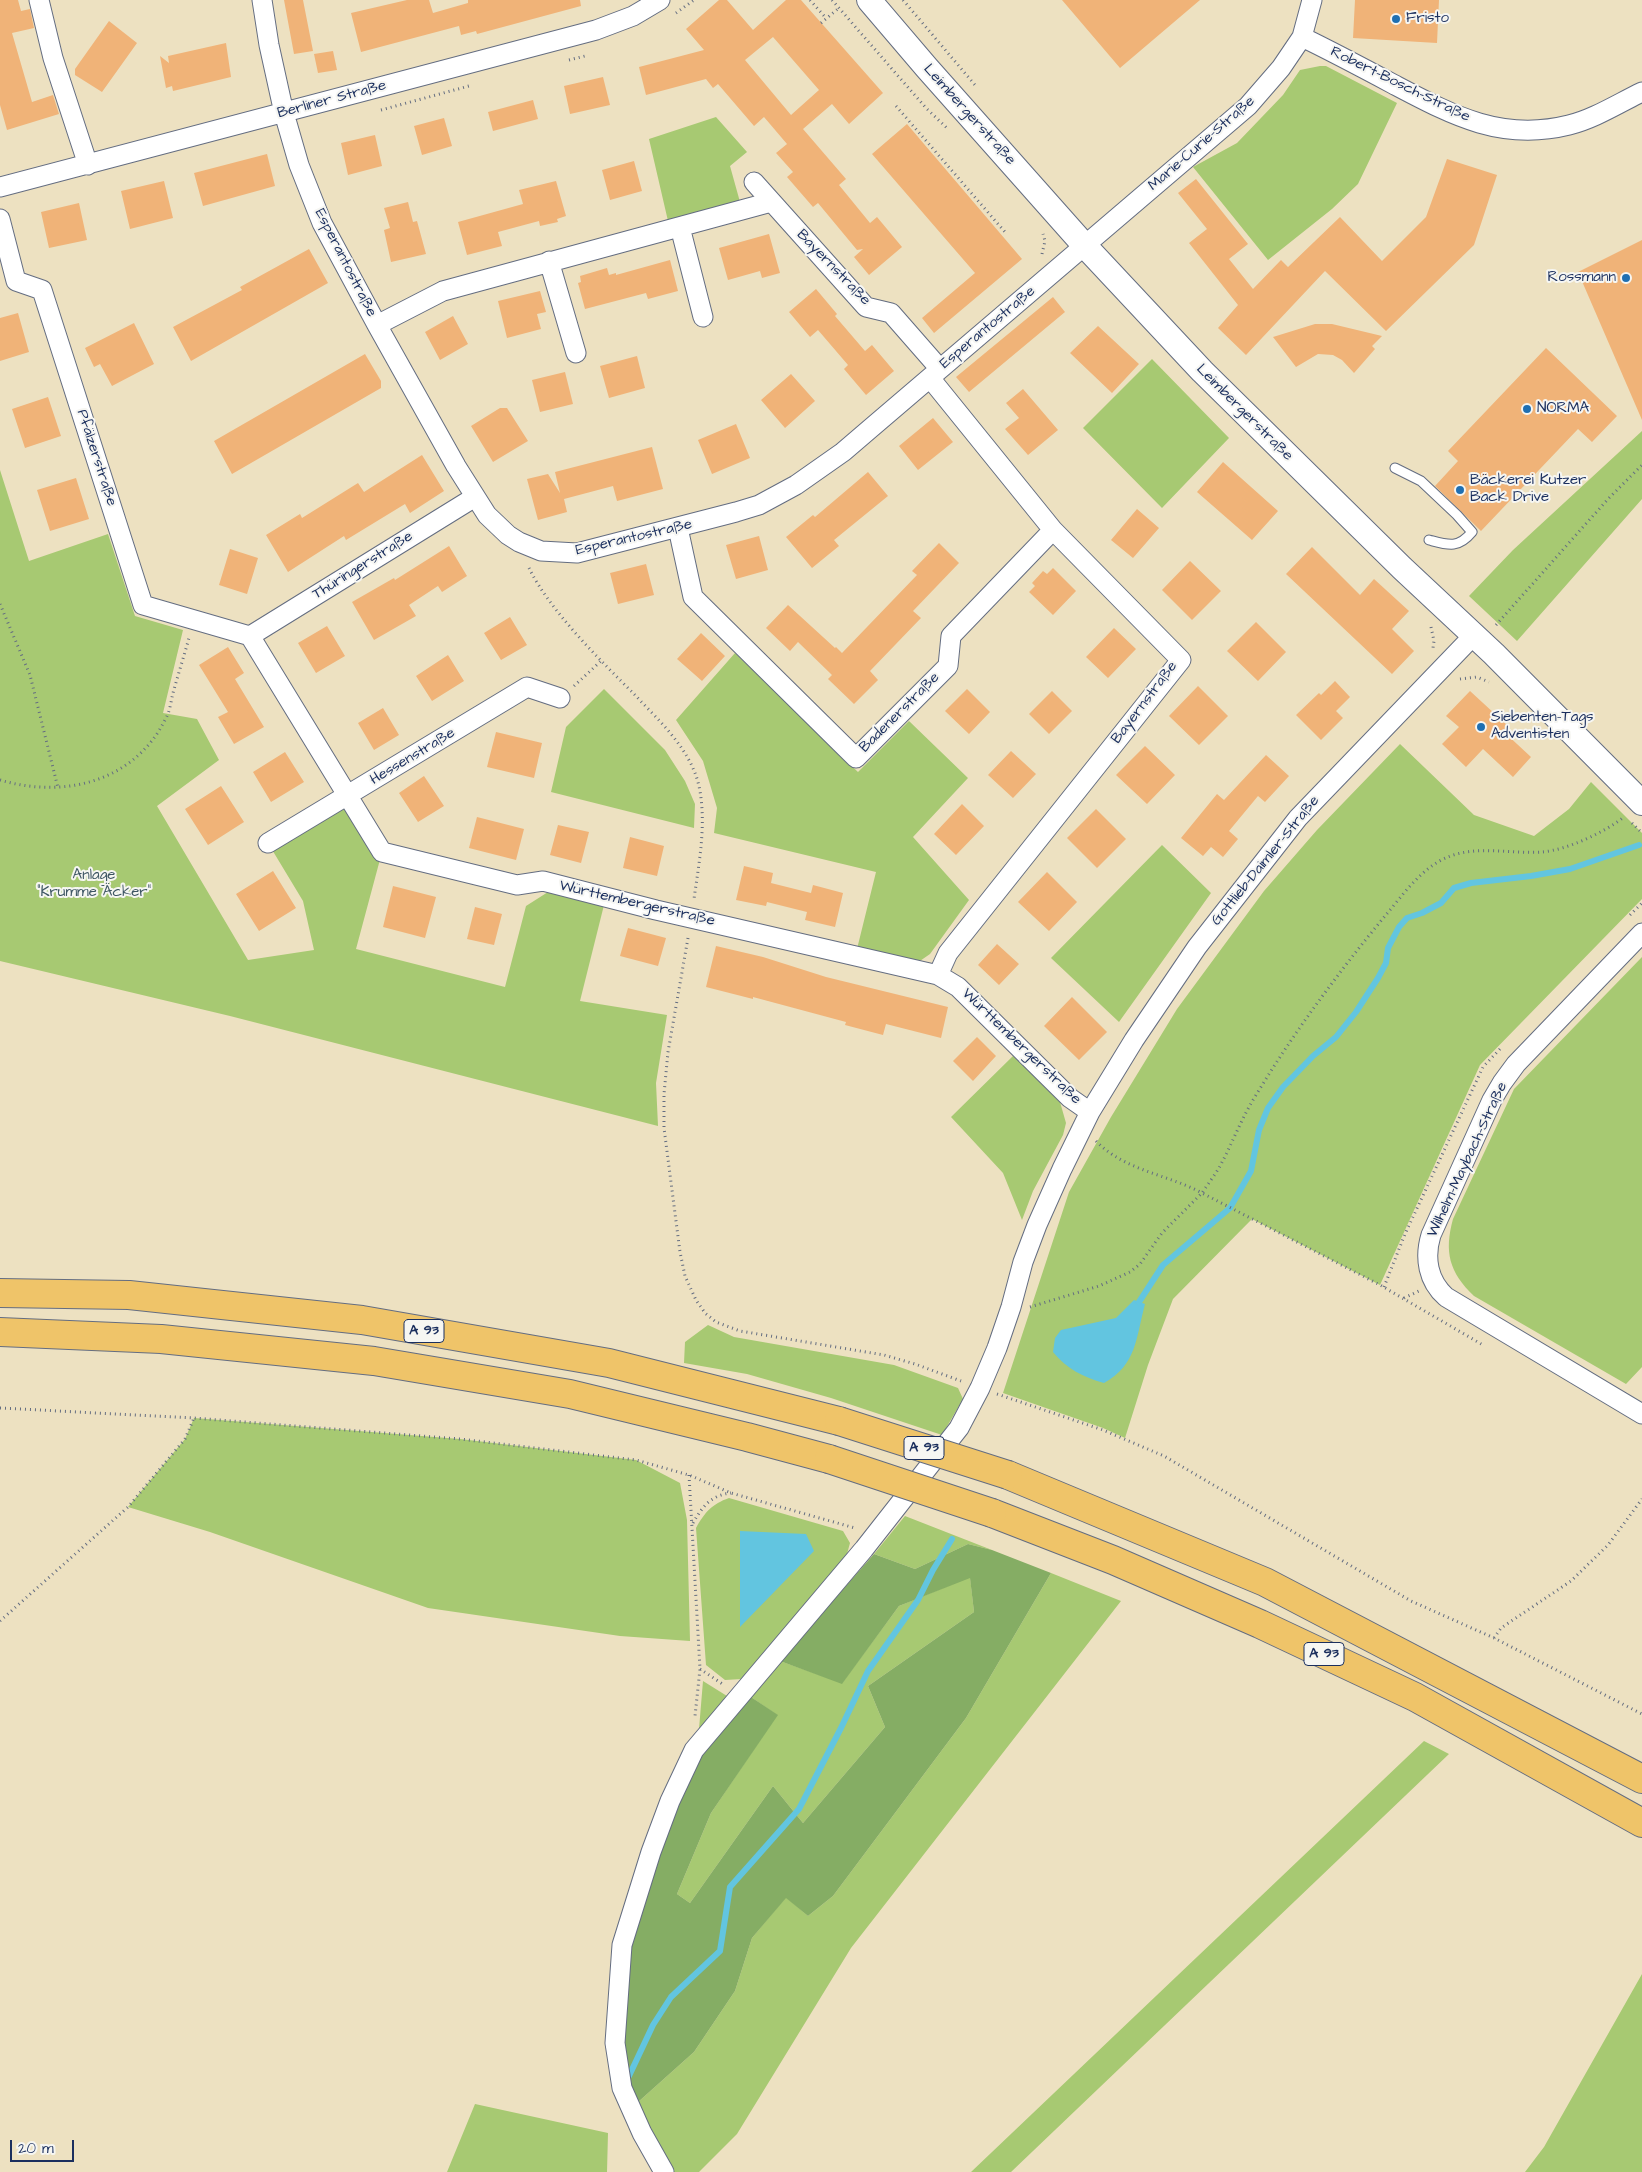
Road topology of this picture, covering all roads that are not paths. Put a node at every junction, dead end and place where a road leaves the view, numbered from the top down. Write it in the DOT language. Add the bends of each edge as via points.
graph roads {
  1 [pos="39,0"];
  2 [pos="262,0"];
  3 [pos="660,0"];
  4 [pos="869,0"];
  5 [pos="1312,0"];
  6 [pos="1302,36"];
  7 [pos="1642,92"];
  8 [pos="284,113"];
  9 [pos="88,165"];
  10 [pos="754,182"];
  11 [pos="0,187"];
  12 [pos="771,202"];
  13 [pos="0,219"];
  14 [pos="680,227"];
  15 [pos="1086,246"];
  16 [pos="549,261"];
  17 [pos="704,317"];
  18 [pos="377,325"];
  19 [pos="576,353"];
  20 [pos="935,373"];
  21 [pos="1395,468"];
  22 [pos="476,497"];
  23 [pos="678,528"];
  24 [pos="1053,530"];
  25 [pos="1429,540"];
  26 [pos="1484,631"];
  27 [pos="250,636"];
  28 [pos="560,698"];
  29 [pos="348,796"];
  30 [pos="1633,810"];
  31 [pos="268,844"];
  32 [pos="1642,933"];
  33 [pos="938,975"];
  34 [pos="1090,1112"];
  35 [pos="0,1293"];
  36 [pos="0,1332"];
  37 [pos="1642,1414"];
  38 [pos="1642,1779"];
  39 [pos="1642,1823"];
  40 [pos="664,2172"];
  1 -- 9 [label="street" via="53,58"];
  2 -- 8 [label="street, Esperantostraße"];
  3 -- 8 [label="street, Berliner Straße" via="633,16 596,30"];
  4 -- 15 [label="street, Leimbergerstraße"];
  5 -- 6 [label="street, Marie-Curie-Straße"];
  6 -- 7 [label="street, Robert-Bosch-Straße" via="1456,117 1497,127 1529,130 1572,124"];
  6 -- 15 [label="street, Marie-Curie-Straße" via="1281,68 1248,106"];
  8 -- 9 [label="street, Berliner Straße"];
  8 -- 18 [label="street, Esperantostraße" via="299,165 322,222"];
  9 -- 11 [label="street, Berliner Straße"];
  10 -- 12 [label="street, Bayernstraße"];
  12 -- 14 [label="street"];
  12 -- 20 [label="street, Bayernstraße" via="866,307 891,313"];
  13 -- 27 [label="street, Pfälzerstraße" via="16,280 42,290 143,605"];
  14 -- 16 [label="street"];
  14 -- 17 [label="street"];
  15 -- 20 [label="street, Esperantostraße"];
  15 -- 26 [label="street, Leimbergerstraße" via="1215,384 1402,568"];
  16 -- 18 [label="street" via="444,291"];
  16 -- 19 [label="street"];
  18 -- 22 [label="street, Esperantostraße"];
  20 -- 23 [label="street, Esperantostraße" via="843,452 796,485 759,505"];
  20 -- 24 [label="street, Bayernstraße"];
  21 -- 25 [label="lane" via="1421,481 1472,532 1458,544"];
  22 -- 23 [label="street, Esperantostraße" via="496,525 519,542 554,552 577,553"];
  22 -- 27 [label="street, Thüringerstraße"];
  23 -- 24 [label="street, Badenerstraße" via="693,597 856,758 948,666 951,636"];
  24 -- 33 [label="street, Bayernstraße" via="1181,660 948,953"];
  26 -- 30 [label="street, Leimbergerstraße"];
  26 -- 34 [label="street, Gottlieb-Daimler-Straße" via="1342,770 1298,818 1226,907 1164,994"];
  27 -- 29 [label="street, Württembergerstraße"];
  28 -- 29 [label="street, Hessenstraße" via="527,687"];
  29 -- 31 [label="street, Hessenstraße"];
  29 -- 33 [label="street, Württembergerstraße" via="382,852 517,885 543,881"];
  32 -- 37 [label="street, Wilhelm-Maybach-Straße" via="1516,1064 1502,1083 1431,1235 1428,1254 1434,1282 1446,1297"];
  33 -- 34 [label="street, Württembergerstraße" via="958,987 1070,1098"];
  34 -- 40 [label="street, Gottlieb-Daimler-Straße" via="1037,1225 1011,1307 980,1388 959,1428 874,1537 694,1750 670,1801 622,1945 615,2043 622,2088"];
  35 -- 38 [label="highway, A 93, bridge" via="129,1296 362,1320 608,1363 839,1422 1008,1475 1265,1582"];
  36 -- 39 [label="highway, A 93, bridge" via="161,1339 374,1361 570,1394 828,1460 992,1513 1113,1560 1260,1624 1406,1693"];
}
